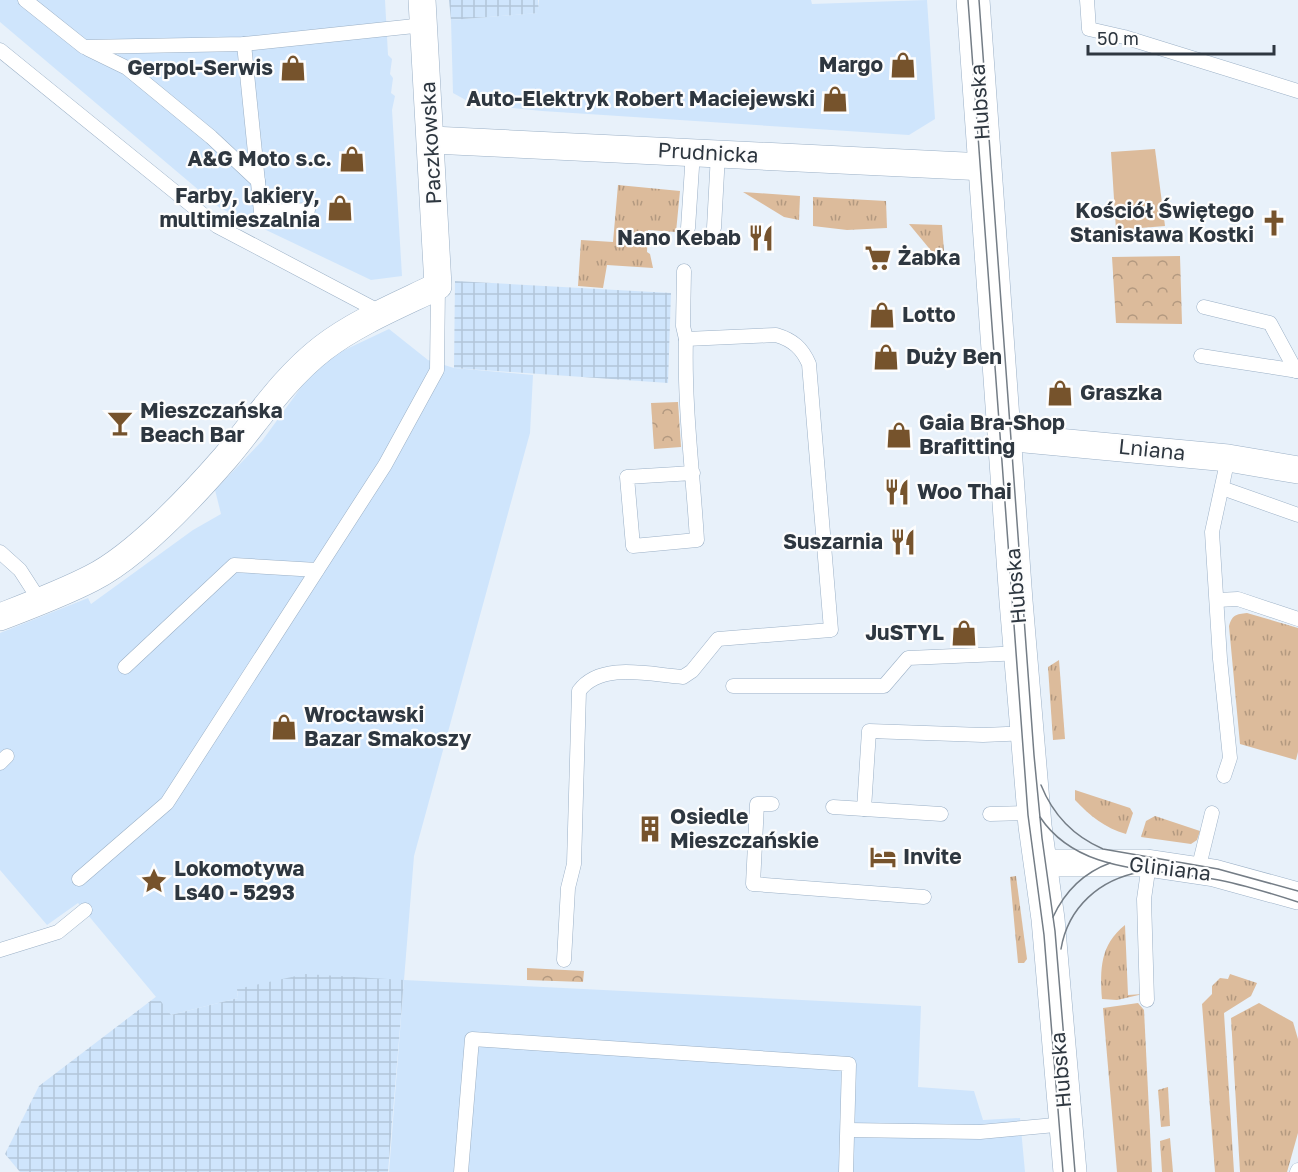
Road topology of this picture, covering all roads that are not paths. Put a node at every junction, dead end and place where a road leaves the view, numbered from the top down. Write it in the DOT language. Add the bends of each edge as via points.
graph roads {
  1 [pos="25,0"];
  2 [pos="973,0"];
  3 [pos="1087,0"];
  4 [pos="423,13"];
  5 [pos="244,44"];
  6 [pos="84,47"];
  7 [pos="0,50"];
  8 [pos="1298,91"];
  9 [pos="432,140"];
  10 [pos="706,153"];
  11 [pos="985,167"];
  12 [pos="258,181"];
  13 [pos="308,210"];
  14 [pos="688,228"];
  15 [pos="714,228"];
  16 [pos="684,271"];
  17 [pos="438,286"];
  18 [pos="1204,308"];
  19 [pos="382,313"];
  20 [pos="686,339"];
  21 [pos="1200,356"];
  22 [pos="1297,371"];
  23 [pos="1005,437"];
  24 [pos="1227,458"];
  25 [pos="1298,470"];
  26 [pos="693,473"];
  27 [pos="1222,488"];
  28 [pos="1298,515"];
  29 [pos="0,552"];
  30 [pos="317,570"];
  31 [pos="1216,600"];
  32 [pos="40,601"];
  33 [pos="0,617"];
  34 [pos="1298,619"];
  35 [pos="1022,653"];
  36 [pos="125,667"];
  37 [pos="734,686"];
  38 [pos="1028,733"];
  39 [pos="1224,776"];
  40 [pos="772,804"];
  41 [pos="833,807"];
  42 [pos="864,809"];
  43 [pos="1034,813"];
  44 [pos="1212,813"];
  45 [pos="941,814"];
  46 [pos="990,814"];
  47 [pos="1040,863"];
  48 [pos="1149,864"];
  49 [pos="1198,870"];
  50 [pos="79,879"];
  51 [pos="1298,896"];
  52 [pos="924,897"];
  53 [pos="85,910"];
  54 [pos="0,950"];
  55 [pos="564,960"];
  56 [pos="1147,1000"];
  57 [pos="1066,1124"];
  58 [pos="848,1130"];
  59 [pos="461,1172"];
  60 [pos="846,1172"];
  61 [pos="1070,1172"];
  1 -- 6 [label="lane"];
  2 -- 11 [label="street, Hubska"];
  3 -- 8 [label="lane" via="1089,29"];
  4 -- 5 [label="lane"];
  4 -- 9 [label="street, Paczkowska"];
  5 -- 6 [label="lane"];
  5 -- 12 [label="lane"];
  6 -- 12 [label="lane" via="127,68"];
  7 -- 19 [label="lane" via="216,226"];
  9 -- 10 [label="street, Prudnicka"];
  9 -- 17 [label="street, Paczkowska"];
  10 -- 11 [label="street, Prudnicka"];
  10 -- 14 [label="lane"];
  10 -- 15 [label="lane"];
  11 -- 23 [label="street, Hubska"];
  12 -- 13 [label="lane" via="261,212"];
  16 -- 20 [label="lane"];
  17 -- 19 [label="street"];
  17 -- 30 [label="lane" via="437,370 431,385"];
  18 -- 22 [label="lane" via="1270,323"];
  19 -- 32 [label="street" via="322,349 226,457 144,541 93,578"];
  20 -- 26 [label="lane"];
  20 -- 55 [label="lane" via="776,335 788,339 805,355 809,364 831,630 718,639 683,677 612,672 585,682 579,691 574,864 568,888"];
  21 -- 22 [label="lane"];
  23 -- 24 [label="street, Lniana"];
  23 -- 35 [label="street, Hubska"];
  24 -- 25 [label="street, Lniana"];
  24 -- 27 [label="lane"];
  26 -- 26 [label="lane" via="697,540 633,546 627,477"];
  27 -- 28 [label="lane"];
  27 -- 31 [label="lane" via="1212,532"];
  29 -- 32 [label="lane" via="20,570"];
  30 -- 36 [label="lane" via="234,565"];
  30 -- 50 [label="lane" via="167,802"];
  31 -- 34 [label="lane" via="1238,599"];
  31 -- 39 [label="lane" via="1230,758"];
  32 -- 33 [label="street"];
  35 -- 37 [label="lane" via="908,658 884,686"];
  35 -- 38 [label="street, Hubska"];
  38 -- 42 [label="lane" via="869,731"];
  38 -- 43 [label="street, Hubska"];
  40 -- 52 [label="lane" via="757,804 753,884"];
  41 -- 42 [label="lane"];
  42 -- 45 [label="lane"];
  43 -- 46 [label="lane"];
  43 -- 47 [label="street, Hubska"];
  44 -- 49 [label="lane"];
  47 -- 48 [label="street, Gliniana"];
  47 -- 57 [label="street, Hubska"];
  48 -- 49 [label="street, Gliniana"];
  48 -- 56 [label="lane" via="1144,899"];
  49 -- 51 [label="street, Gliniana"];
  53 -- 54 [label="lane" via="58,932"];
  57 -- 58 [label="lane" via="980,1132"];
  57 -- 61 [label="street, Hubska"];
  58 -- 59 [label="lane" via="849,1064 472,1039"];
  58 -- 60 [label="lane"];
}
